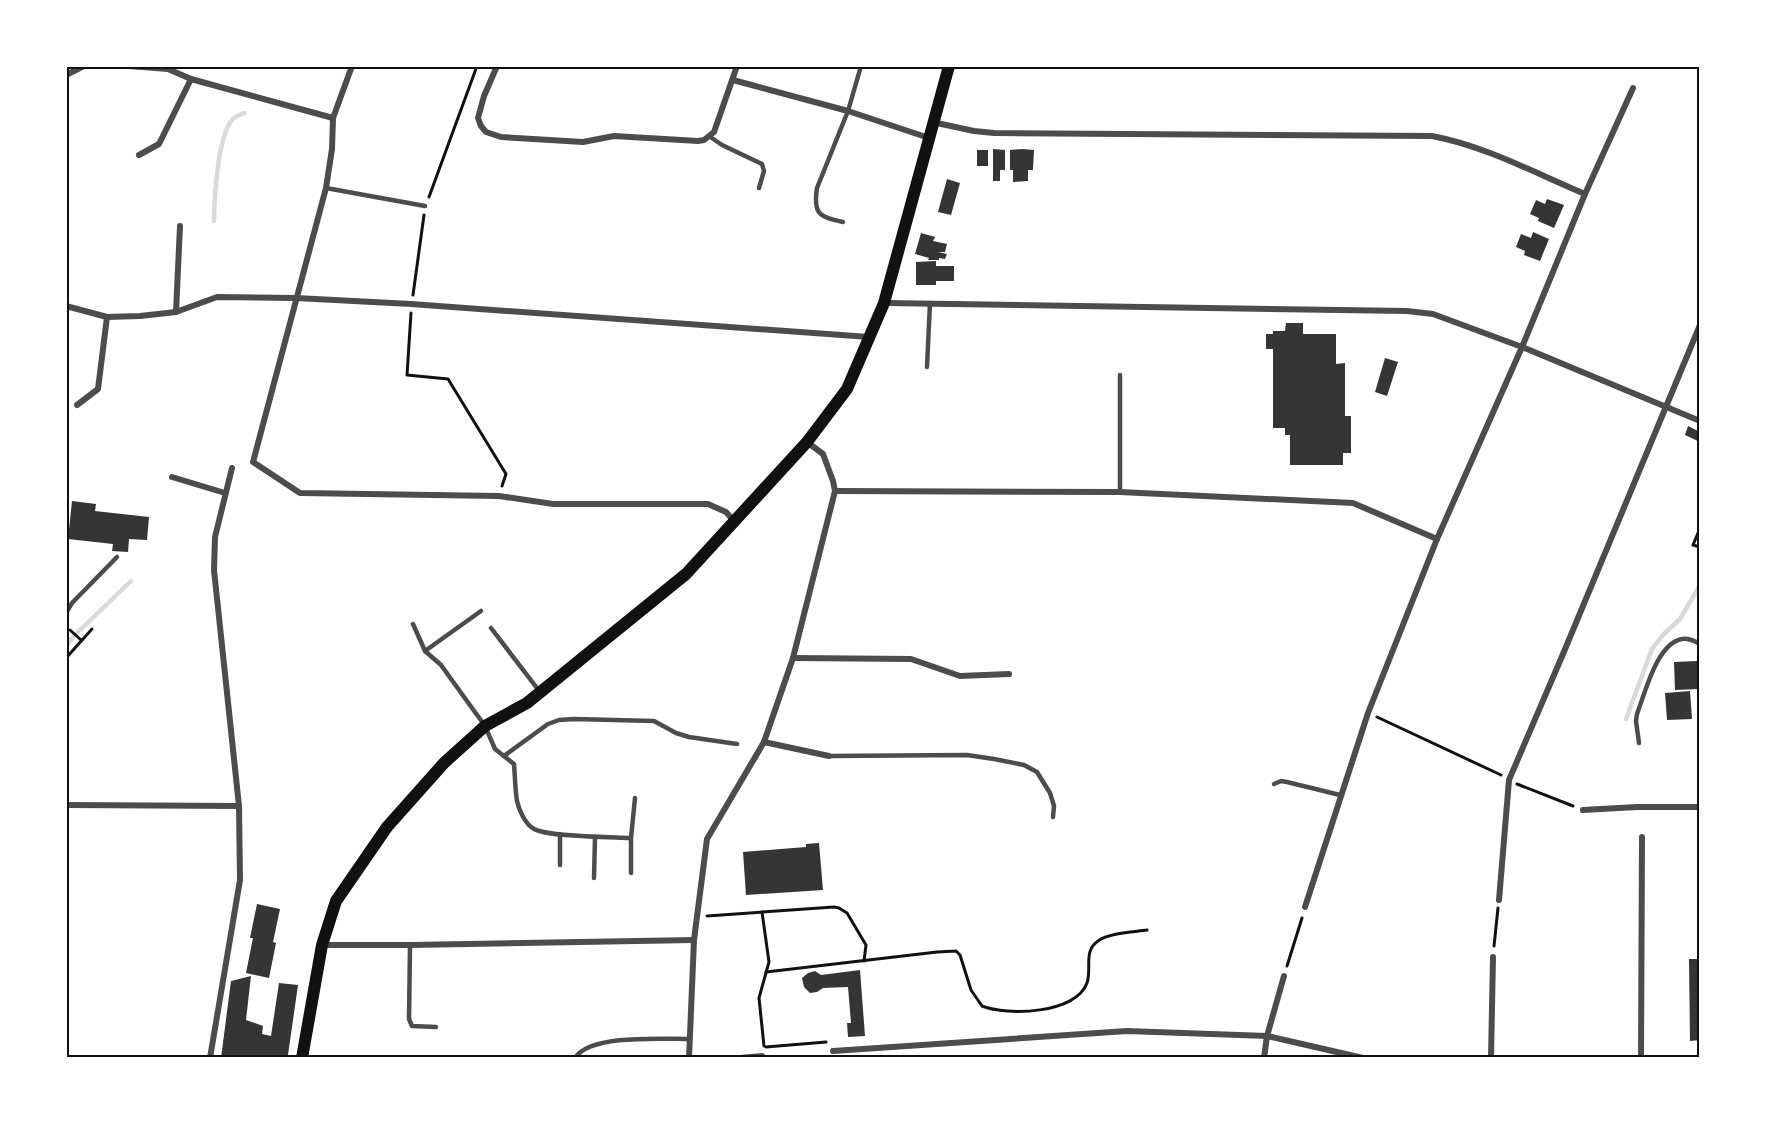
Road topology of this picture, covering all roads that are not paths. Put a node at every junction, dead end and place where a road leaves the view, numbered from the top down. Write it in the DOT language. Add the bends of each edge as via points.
graph roads {
  1 [pos="84,66"];
  2 [pos="129,66"];
  3 [pos="352,66"];
  4 [pos="497,66"];
  5 [pos="737,66"];
  6 [pos="861,66"];
  7 [pos="949,66"];
  8 [pos="168,68"];
  9 [pos="66,75"];
  10 [pos="191,79"];
  11 [pos="733,80"];
  12 [pos="1633,88"];
  13 [pos="848,111"];
  14 [pos="333,118"];
  15 [pos="932,122"];
  16 [pos="710,136"];
  17 [pos="929,138"];
  18 [pos="139,155"];
  19 [pos="326,188"];
  20 [pos="759,188"];
  21 [pos="1584,194"];
  22 [pos="425,206"];
  23 [pos="843,222"];
  24 [pos="180,226"];
  25 [pos="296,298"];
  26 [pos="884,303"];
  27 [pos="930,303"];
  28 [pos="66,306"];
  29 [pos="176,312"];
  30 [pos="107,317"];
  31 [pos="1700,325"];
  32 [pos="869,337"];
  33 [pos="1522,347"];
  34 [pos="927,367"];
  35 [pos="1120,375"];
  36 [pos="76,405"];
  37 [pos="1665,408"];
  38 [pos="1700,422"];
  39 [pos="807,442"];
  40 [pos="232,468"];
  41 [pos="172,477"];
  42 [pos="835,491"];
  43 [pos="1120,492"];
  44 [pos="225,493"];
  45 [pos="735,521"];
  46 [pos="1437,539"];
  47 [pos="117,557"];
  48 [pos="481,612"];
  49 [pos="66,613"];
  50 [pos="413,624"];
  51 [pos="491,628"];
  52 [pos="1700,644"];
  53 [pos="425,651"];
  54 [pos="793,658"];
  55 [pos="1009,674"];
  56 [pos="540,692"];
  57 [pos="485,726"];
  58 [pos="764,742"];
  59 [pos="1639,743"];
  60 [pos="737,744"];
  61 [pos="504,756"];
  62 [pos="829,756"];
  63 [pos="1274,784"];
  64 [pos="1340,795"];
  65 [pos="635,798"];
  66 [pos="66,804"];
  67 [pos="239,806"];
  68 [pos="1700,807"];
  69 [pos="1582,810"];
  70 [pos="1053,817"];
  71 [pos="560,834"];
  72 [pos="595,837"];
  73 [pos="1642,837"];
  74 [pos="631,838"];
  75 [pos="560,865"];
  76 [pos="630,873"];
  77 [pos="594,878"];
  78 [pos="1499,900"];
  79 [pos="1305,907"];
  80 [pos="694,940"];
  81 [pos="322,945"];
  82 [pos="410,945"];
  83 [pos="1493,957"];
  84 [pos="1284,976"];
  85 [pos="436,1027"];
  86 [pos="1268,1036"];
  87 [pos="689,1039"];
  88 [pos="833,1051"];
  89 [pos="762,1056"];
  90 [pos="210,1058"];
  91 [pos="302,1058"];
  92 [pos="575,1058"];
  93 [pos="689,1058"];
  94 [pos="740,1058"];
  95 [pos="1264,1058"];
  96 [pos="1364,1058"];
  97 [pos="1491,1058"];
  98 [pos="1641,1058"];
  1 -- 9 [label="street"];
  2 -- 8 [label="street"];
  3 -- 14 [label="street"];
  4 -- 16 [label="street" via="478,118 486,132 583,142 614,136 698,141"];
  5 -- 11 [label="street"];
  6 -- 13 [label="lane"];
  7 -- 15 [label="main road"];
  8 -- 10 [label="street"];
  10 -- 14 [label="street"];
  10 -- 18 [label="street" via="159,144"];
  11 -- 13 [label="street"];
  11 -- 16 [label="street"];
  12 -- 21 [label="street"];
  13 -- 17 [label="street"];
  13 -- 23 [label="lane" via="815,200 824,217"];
  14 -- 19 [label="street"];
  15 -- 17 [label="main road"];
  15 -- 21 [label="street" via="994,133 1432,136 1477,147"];
  16 -- 20 [label="lane" via="762,164"];
  17 -- 26 [label="main road"];
  19 -- 22 [label="lane"];
  19 -- 25 [label="street"];
  21 -- 33 [label="street"];
  24 -- 29 [label="street"];
  25 -- 29 [label="street" via="217,297"];
  25 -- 32 [label="street"];
  25 -- 45 [label="street" via="253,462 300,493 498,496 553,504 708,504"];
  26 -- 27 [label="street"];
  26 -- 32 [label="main road"];
  27 -- 33 [label="street" via="1407,311 1433,314"];
  27 -- 34 [label="lane"];
  28 -- 30 [label="street"];
  29 -- 30 [label="street"];
  30 -- 36 [label="street" via="98,389"];
  31 -- 37 [label="street"];
  32 -- 39 [label="main road" via="847,389"];
  33 -- 37 [label="street"];
  33 -- 46 [label="street"];
  35 -- 43 [label="lane"];
  37 -- 38 [label="street"];
  37 -- 78 [label="street" via="1509,780"];
  39 -- 42 [label="street" via="823,454"];
  39 -- 45 [label="main road"];
  40 -- 44 [label="street"];
  41 -- 44 [label="street"];
  42 -- 43 [label="street"];
  42 -- 54 [label="street"];
  43 -- 46 [label="street" via="1353,503"];
  44 -- 67 [label="street" via="215,537 214,570"];
  45 -- 56 [label="main road" via="686,574"];
  46 -- 64 [label="street"];
  47 -- 49 [label="lane"];
  48 -- 53 [label="lane"];
  50 -- 53 [label="lane"];
  51 -- 56 [label="lane"];
  52 -- 59 [label="lane" via="1680,639 1658,659 1637,714"];
  53 -- 57 [label="lane" via="441,665"];
  54 -- 55 [label="street" via="911,659 960,676"];
  54 -- 58 [label="street"];
  56 -- 57 [label="main road"];
  57 -- 61 [label="lane" via="495,748"];
  57 -- 81 [label="main road" via="444,762 387,827 336,901"];
  58 -- 62 [label="street"];
  58 -- 80 [label="street" via="707,839"];
  60 -- 61 [label="lane" via="689,737 654,721 574,719 548,724"];
  61 -- 71 [label="lane" via="514,764 517,802 528,824 533,829"];
  62 -- 70 [label="lane" via="967,754 1024,765 1037,772 1050,793"];
  63 -- 64 [label="lane" via="1287,782"];
  64 -- 79 [label="street"];
  65 -- 74 [label="lane"];
  66 -- 67 [label="street"];
  67 -- 90 [label="street" via="240,880"];
  68 -- 69 [label="street"];
  71 -- 72 [label="lane"];
  71 -- 75 [label="lane"];
  72 -- 74 [label="lane"];
  72 -- 77 [label="lane"];
  73 -- 98 [label="street"];
  74 -- 76 [label="lane"];
  80 -- 82 [label="street"];
  80 -- 87 [label="street"];
  81 -- 82 [label="street"];
  81 -- 91 [label="main road"];
  82 -- 85 [label="lane" via="409,1019 412,1026"];
  83 -- 97 [label="street"];
  84 -- 86 [label="street"];
  86 -- 88 [label="street" via="1127,1031"];
  86 -- 95 [label="street"];
  86 -- 96 [label="street"];
  87 -- 92 [label="lane" via="597,1044"];
  87 -- 93 [label="street"];
  89 -- 94 [label="street"];
}
